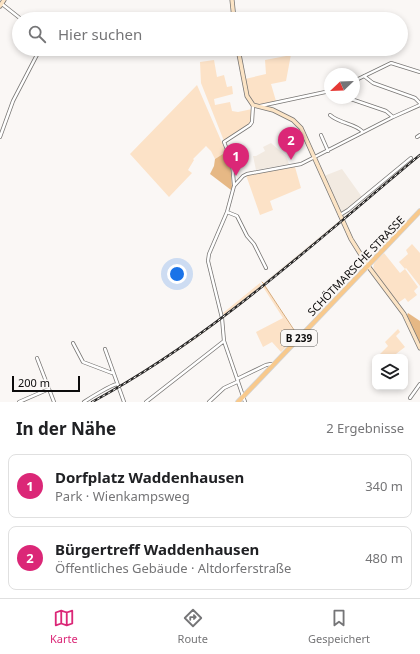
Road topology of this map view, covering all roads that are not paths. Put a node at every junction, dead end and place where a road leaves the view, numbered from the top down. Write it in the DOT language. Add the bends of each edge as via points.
graph roads {
  1 [pos="232,0"];
  2 [pos="2,3"];
  3 [pos="13,12"];
  4 [pos="233,12"];
  5 [pos="36,56"];
  6 [pos="239,56"];
  7 [pos="420,72"];
  8 [pos="364,76"];
  9 [pos="360,78"];
  10 [pos="324,92"];
  11 [pos="360,102"];
  12 [pos="420,104"];
  13 [pos="253,105"];
  14 [pos="259,106"];
  15 [pos="330,115"];
  16 [pos="393,117"];
  17 [pos="363,132"];
  18 [pos="321,135"];
  19 [pos="420,135"];
  20 [pos="0,137"];
  21 [pos="417,138"];
  22 [pos="328,151"];
  23 [pos="315,158"];
  24 [pos="412,158"];
  25 [pos="234,186"];
  26 [pos="420,211"];
  27 [pos="227,212"];
  28 [pos="340,215"];
  29 [pos="368,266"];
  30 [pos="266,268"];
  31 [pos="224,341"];
  32 [pos="73,343"];
  33 [pos="420,348"];
  34 [pos="105,349"];
  35 [pos="37,358"];
  36 [pos="271,364"];
  37 [pos="113,373"];
  38 [pos="237,381"];
  39 [pos="117,384"];
  40 [pos="420,384"];
  41 [pos="50,389"];
  42 [pos="410,398"];
  43 [pos="244,400"];
  44 [pos="19,402"];
  45 [pos="54,402"];
  46 [pos="84,402"];
  47 [pos="124,402"];
  48 [pos="146,402"];
  49 [pos="209,402"];
  50 [pos="238,402"];
  1 -- 4 [label="main road"];
  2 -- 3 [label="street"];
  5 -- 20 [label="street" via="13,101"];
  6 -- 13 [label="main road" via="247,96"];
  7 -- 8 [label="street" via="391,63"];
  8 -- 9 [label="street"];
  8 -- 12 [label="street" via="373,83 415,98"];
  10 -- 14 [label="street"];
  11 -- 16 [label="street" via="386,111"];
  12 -- 16 [label="street"];
  13 -- 14 [label="main road"];
  13 -- 25 [label="street" via="250,125 224,142 232,162"];
  14 -- 23 [label="main road" via="273,110 298,124"];
  15 -- 17 [label="street"];
  16 -- 17 [label="street"];
  17 -- 22 [label="street"];
  18 -- 22 [label="street"];
  19 -- 21 [label="street"];
  22 -- 23 [label="street"];
  23 -- 25 [label="street" via="301,164 247,174"];
  23 -- 28 [label="main road"];
  24 -- 28 [label="street"];
  25 -- 27 [label="street"];
  26 -- 29 [label="main road, SCHÖTMARSCHE STRASSE / B 239"];
  27 -- 30 [label="street" via="237,216"];
  27 -- 31 [label="street" via="208,258 222,318"];
  28 -- 29 [label="main road"];
  29 -- 33 [label="main road" via="404,314"];
  29 -- 43 [label="main road, SCHÖTMARSCHE STRASSE / B 239"];
  31 -- 38 [label="street"];
  31 -- 48 [label="street"];
  32 -- 37 [label="street" via="83,362"];
  34 -- 37 [label="street"];
  35 -- 41 [label="street"];
  36 -- 38 [label="street"];
  37 -- 39 [label="street"];
  38 -- 43 [label="street"];
  38 -- 49 [label="street" via="224,388"];
  39 -- 46 [label="street"];
  39 -- 47 [label="street"];
  40 -- 42 [label="street"];
  41 -- 44 [label="street"];
  41 -- 45 [label="street"];
  43 -- 50 [label="main road, SCHÖTMARSCHE STRASSE / B 239"];
}
